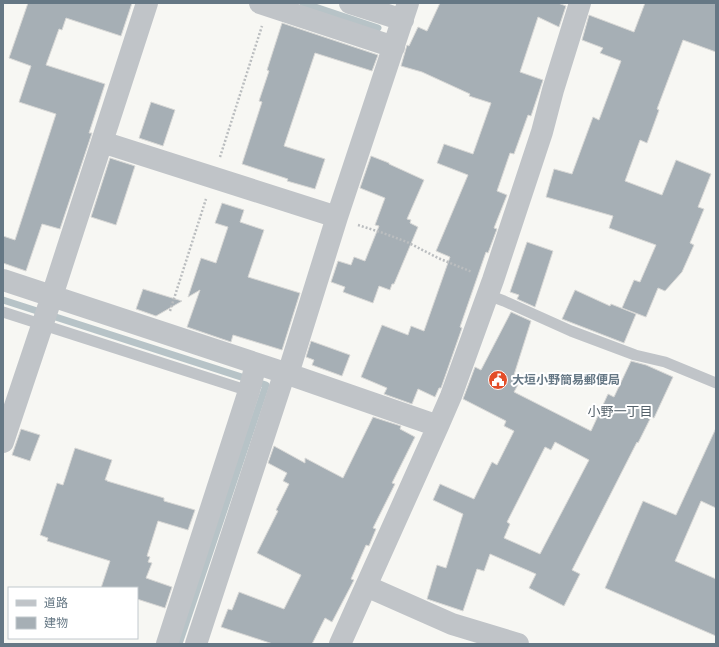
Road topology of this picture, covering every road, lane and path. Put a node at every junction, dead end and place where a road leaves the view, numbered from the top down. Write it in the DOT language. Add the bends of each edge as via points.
graph roads {
  1 [pos="147,3"];
  2 [pos="260,3"];
  3 [pos="350,3"];
  4 [pos="580,3"];
  5 [pos="405,11"];
  6 [pos="394,46"];
  7 [pos="102,142"];
  8 [pos="337,217"];
  9 [pos="3,280"];
  10 [pos="490,287"];
  11 [pos="52,296"];
  12 [pos="3,312"];
  13 [pos="42,325"];
  14 [pos="256,364"];
  15 [pos="288,374"];
  16 [pos="716,383"];
  17 [pos="249,391"];
  18 [pos="438,426"];
  19 [pos="3,442"];
  20 [pos="366,586"];
  21 [pos="167,644"];
  22 [pos="196,644"];
  23 [pos="340,644"];
  24 [pos="518,644"];
  1 -- 7 [label="street"];
  2 -- 6 [label="street"];
  3 -- 5 [label="street"];
  4 -- 10 [label="street" via="552,90 542,132"];
  5 -- 6 [label="street"];
  6 -- 8 [label="street"];
  7 -- 8 [label="street"];
  7 -- 11 [label="street"];
  8 -- 10 [label="path" via="408,242"];
  8 -- 15 [label="street"];
  9 -- 11 [label="street"];
  10 -- 16 [label="lane" via="504,300 571,331 635,355 665,362"];
  10 -- 18 [label="street"];
  11 -- 13 [label="street"];
  11 -- 14 [label="street"];
  12 -- 13 [label="lane"];
  13 -- 17 [label="lane"];
  13 -- 19 [label="street"];
  14 -- 15 [label="street"];
  14 -- 17 [label="street"];
  15 -- 18 [label="street"];
  15 -- 22 [label="street" via="282,381"];
  17 -- 21 [label="street"];
  18 -- 20 [label="street"];
  20 -- 23 [label="street"];
  20 -- 24 [label="street" via="452,624"];
}
